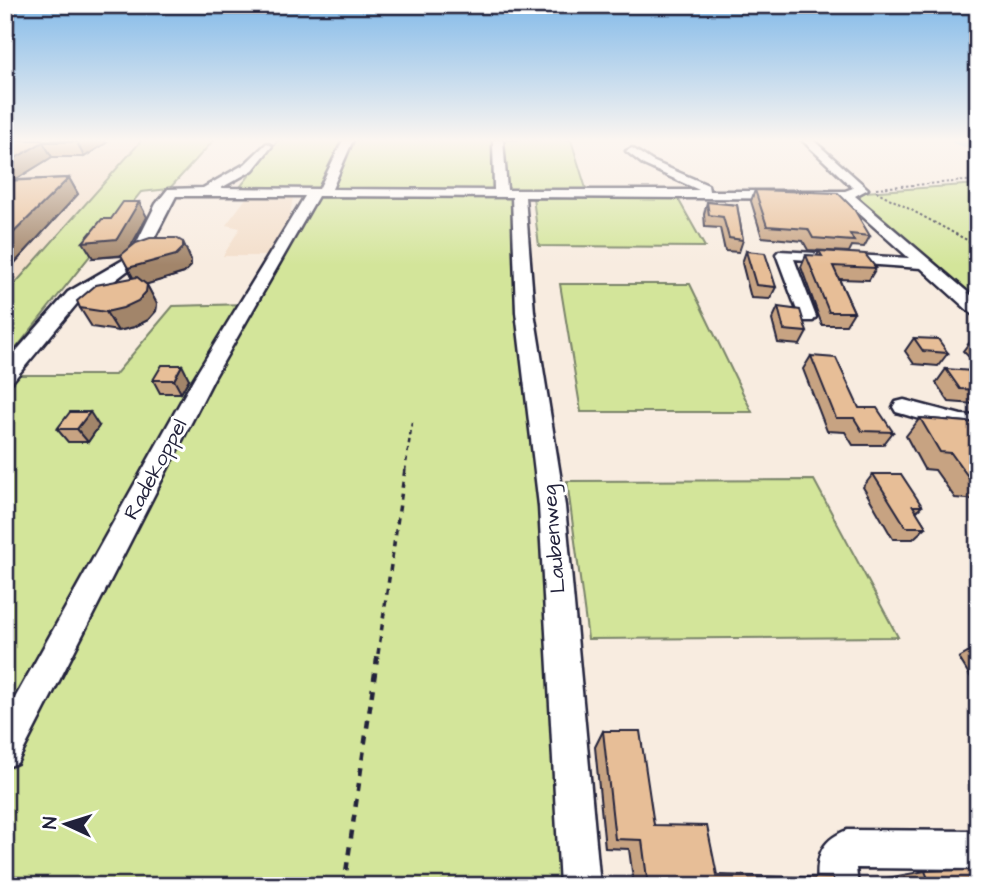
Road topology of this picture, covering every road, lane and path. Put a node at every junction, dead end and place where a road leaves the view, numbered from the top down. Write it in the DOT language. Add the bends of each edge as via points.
graph roads {
  1 [pos="223,182"];
  2 [pos="244,182"];
  3 [pos="325,182"];
  4 [pos="507,182"];
  5 [pos="690,182"];
  6 [pos="854,182"];
  7 [pos="957,182"];
  8 [pos="205,192"];
  9 [pos="236,192"];
  10 [pos="319,192"];
  11 [pos="713,192"];
  12 [pos="510,193"];
  13 [pos="846,194"];
  14 [pos="978,246"];
  15 [pos="784,254"];
  16 [pos="926,264"];
  17 [pos="102,281"];
  18 [pos="122,291"];
  19 [pos="978,310"];
  20 [pos="807,317"];
  21 [pos="5,377"];
  22 [pos="904,407"];
  23 [pos="412,422"];
  24 [pos="978,424"];
  25 [pos="5,751"];
  26 [pos="978,850"];
  27 [pos="344,886"];
  28 [pos="580,886"];
  29 [pos="838,886"];
  1 -- 8 [label="street"];
  2 -- 9 [label="street"];
  3 -- 10 [label="street, Radekoppel"];
  4 -- 12 [label="street, Laubenweg"];
  5 -- 11 [label="street"];
  6 -- 13 [label="street" via="862,189"];
  7 -- 14 [label="path" via="870,188"];
  8 -- 9 [label="street"];
  8 -- 17 [label="street" via="166,196 138,256"];
  9 -- 10 [label="street"];
  10 -- 12 [label="street"];
  10 -- 25 [label="street, Radekoppel" via="204,378"];
  11 -- 12 [label="street"];
  11 -- 13 [label="street"];
  12 -- 28 [label="street, Laubenweg" via="552,506"];
  13 -- 16 [label="street"];
  15 -- 16 [label="street"];
  15 -- 20 [label="lane"];
  16 -- 19 [label="street"];
  17 -- 18 [label="street"];
  17 -- 21 [label="street" via="74,296"];
  22 -- 24 [label="street"];
  23 -- 27 [label="path"];
  26 -- 29 [label="street" via="847,849 836,860"];
}
